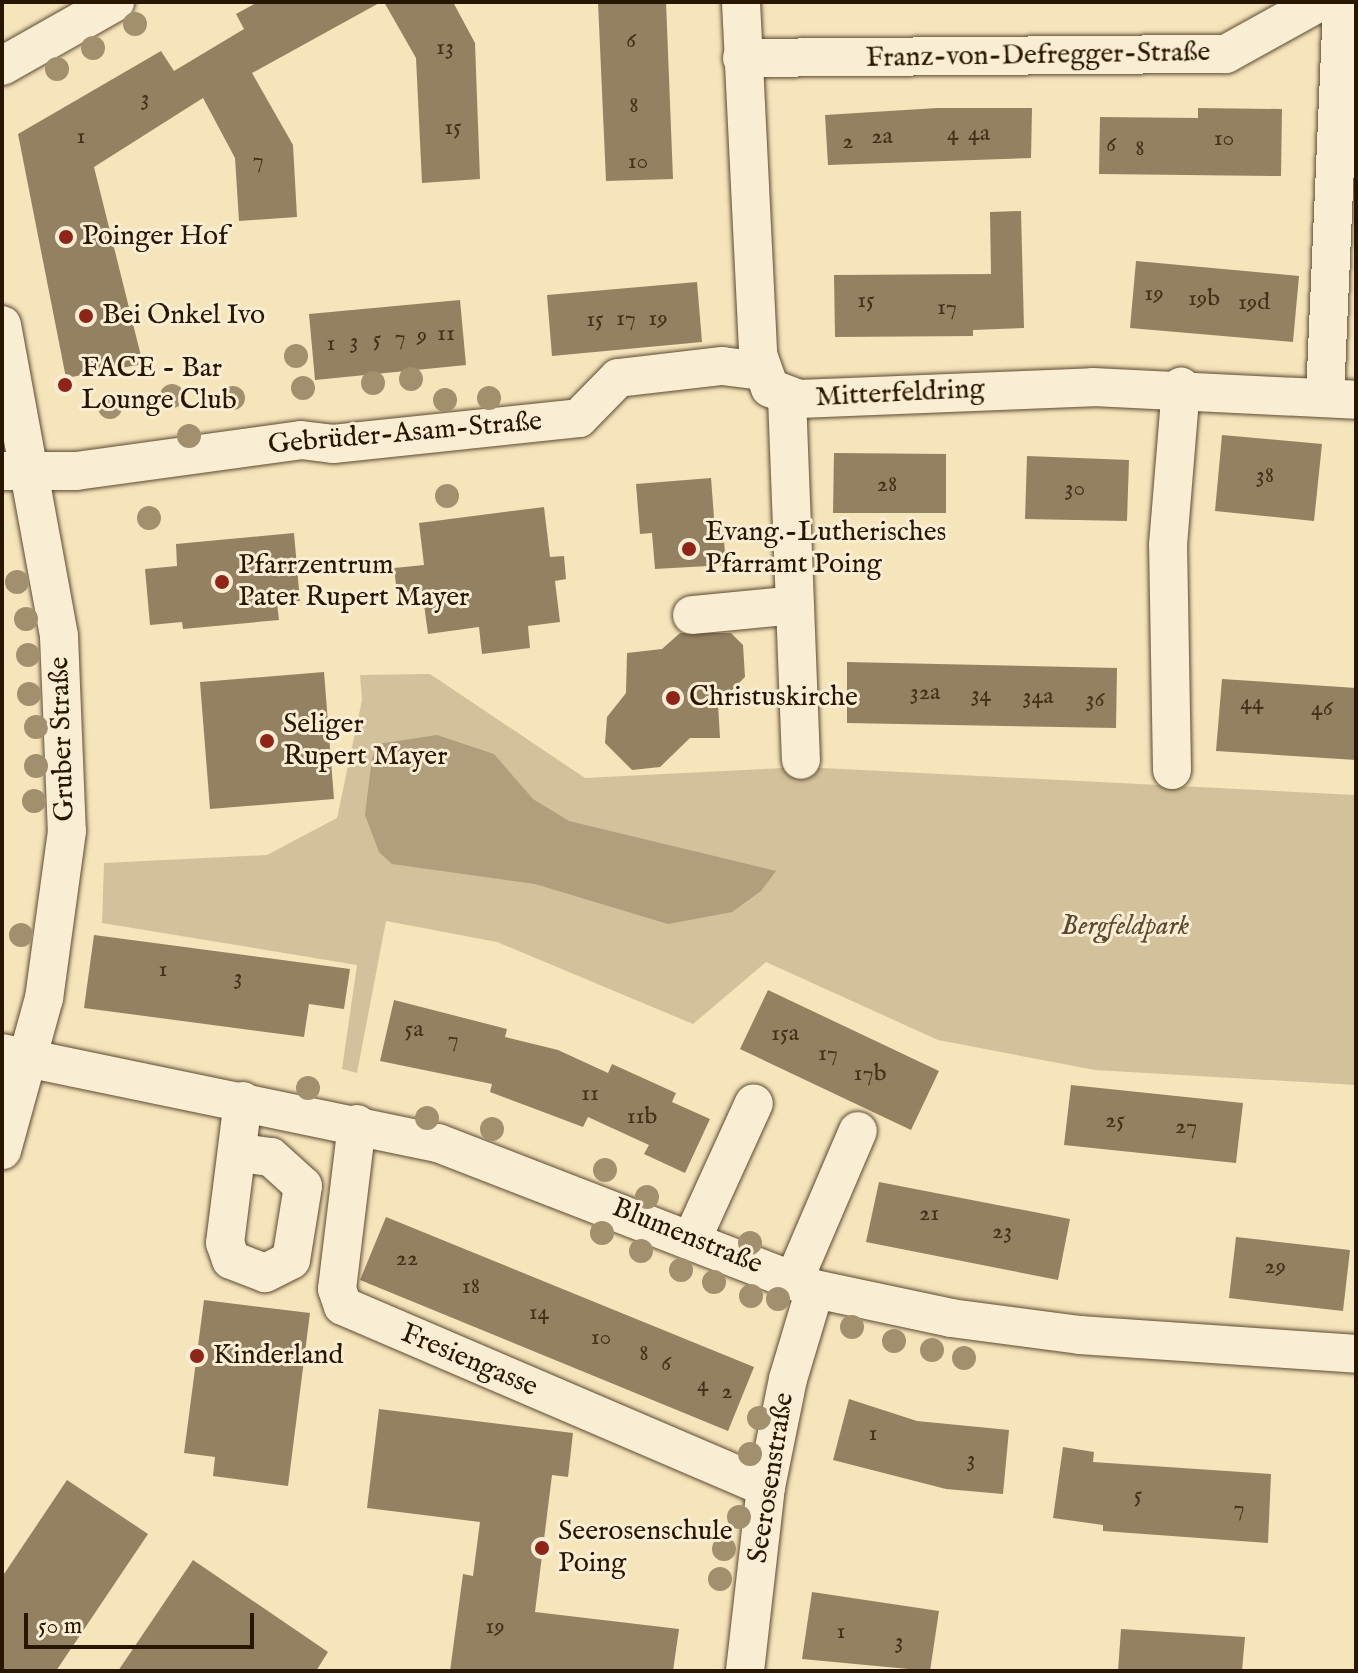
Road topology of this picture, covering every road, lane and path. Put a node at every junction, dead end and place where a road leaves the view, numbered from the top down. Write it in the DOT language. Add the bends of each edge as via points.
graph roads {
  1 [pos="115,2"];
  2 [pos="741,2"];
  3 [pos="1320,2"];
  4 [pos="1342,2"];
  5 [pos="742,58"];
  6 [pos="2,66"];
  7 [pos="2,325"];
  8 [pos="760,371"];
  9 [pos="1181,387"];
  10 [pos="787,397"];
  11 [pos="1340,398"];
  12 [pos="18,472"];
  13 [pos="795,605"];
  14 [pos="692,615"];
  15 [pos="801,760"];
  16 [pos="1172,770"];
  17 [pos="15,1055"];
  18 [pos="243,1101"];
  19 [pos="754,1103"];
  20 [pos="357,1124"];
  21 [pos="858,1131"];
  22 [pos="2,1150"];
  23 [pos="241,1153"];
  24 [pos="692,1239"];
  25 [pos="805,1285"];
  26 [pos="1356,1354"];
  27 [pos="766,1487"];
  28 [pos="745,1671"];
  1 -- 6 [label="street"];
  2 -- 5 [label="street"];
  3 -- 5 [label="street, Franz-von-Defregger-Straße" via="1226,54"];
  4 -- 11 [label="street"];
  5 -- 8 [label="street"];
  7 -- 12 [label="street, Gruber Straße"];
  8 -- 10 [label="street, Mitterfeldring" via="770,388"];
  8 -- 12 [label="street, Gebrüder-Asam-Straße" via="722,366 618,378 579,418 333,444 301,440"];
  9 -- 10 [label="street, Mitterfeldring"];
  9 -- 11 [label="street, Mitterfeldring"];
  9 -- 16 [label="street" via="1168,545"];
  10 -- 13 [label="street"];
  12 -- 17 [label="street, Gruber Straße" via="59,636 67,831 56,918"];
  13 -- 14 [label="street"];
  13 -- 15 [label="street"];
  17 -- 18 [label="street, Blumenstraße"];
  17 -- 22 [label="street, Gruber Straße"];
  18 -- 20 [label="street, Blumenstraße"];
  18 -- 23 [label="street"];
  19 -- 24 [label="street"];
  20 -- 24 [label="street, Blumenstraße" via="438,1143"];
  20 -- 27 [label="street, Fresiengasse" via="337,1289 343,1306"];
  21 -- 25 [label="street, Seerosenstraße"];
  24 -- 25 [label="street, Blumenstraße"];
  25 -- 26 [label="street, Blumenstraße" via="951,1318 1080,1335"];
  25 -- 27 [label="street, Seerosenstraße"];
  27 -- 28 [label="street, Seerosenstraße"];
}
